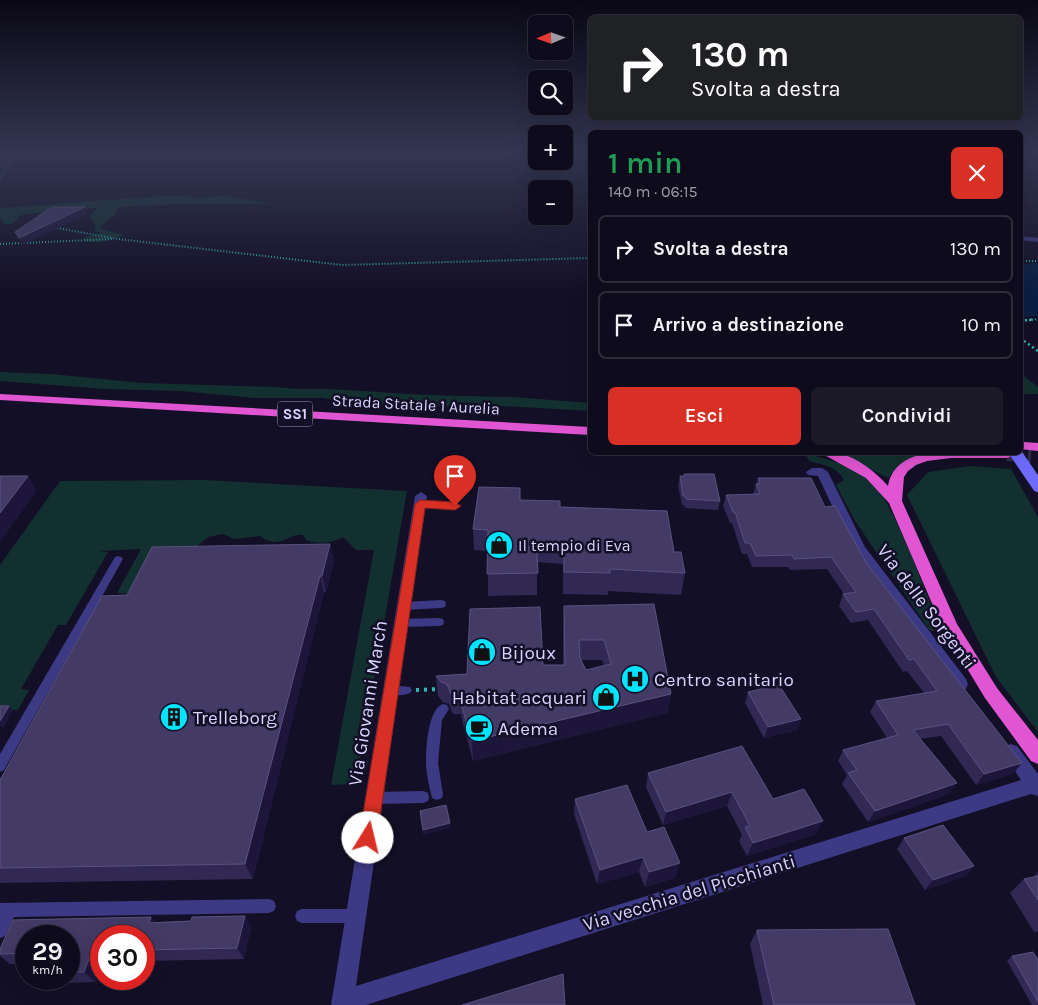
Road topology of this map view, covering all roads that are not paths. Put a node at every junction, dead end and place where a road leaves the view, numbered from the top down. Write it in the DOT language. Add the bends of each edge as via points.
graph roads {
  1 [pos="1023,238"];
  2 [pos="1038,240"];
  3 [pos="0,389"];
  4 [pos="0,397"];
  5 [pos="588,422"];
  6 [pos="588,431"];
  7 [pos="1025,452"];
  8 [pos="833,455"];
  9 [pos="940,455"];
  10 [pos="812,472"];
  11 [pos="1038,486"];
  12 [pos="421,500"];
  13 [pos="895,501"];
  14 [pos="455,506"];
  15 [pos="118,559"];
  16 [pos="441,604"];
  17 [pos="402,614"];
  18 [pos="439,622"];
  19 [pos="970,698"];
  20 [pos="444,709"];
  21 [pos="1000,737"];
  22 [pos="1038,754"];
  23 [pos="0,766"];
  24 [pos="1036,786"];
  25 [pos="437,794"];
  26 [pos="423,797"];
  27 [pos="374,798"];
  28 [pos="268,906"];
  29 [pos="5,910"];
  30 [pos="302,916"];
  31 [pos="356,916"];
  32 [pos="0,930"];
  33 [pos="338,1004"];
  1 -- 2 [label="street"];
  3 -- 5 [label="highway, Strada Statale 1 Aurelia / SS1"];
  4 -- 6 [label="highway, Strada Statale 1 Aurelia / SS1"];
  7 -- 11 [label="main road, bridge"];
  8 -- 13 [label="highway" via="865,471"];
  9 -- 13 [label="highway" via="912,461 903,468 895,484"];
  10 -- 19 [label="street, Via delle Sorgenti" via="822,472 859,549"];
  12 -- 14 [label="lane"];
  12 -- 17 [label="street, Via Giovanni March"];
  13 -- 22 [label="highway" via="949,625 991,693"];
  15 -- 23 [label="lane"];
  16 -- 17 [label="lane"];
  17 -- 18 [label="lane"];
  17 -- 27 [label="street, Via Giovanni March" via="398,690"];
  20 -- 25 [label="lane" via="436,720 432,763"];
  21 -- 24 [label="street"];
  24 -- 33 [label="street, Via vecchia del Picchianti"];
  26 -- 27 [label="lane"];
  27 -- 31 [label="street, Via Giovanni March"];
  28 -- 29 [label="lane"];
  29 -- 32 [label="lane"];
  30 -- 31 [label="lane"];
  31 -- 33 [label="street, Via Giovanni March"];
}
